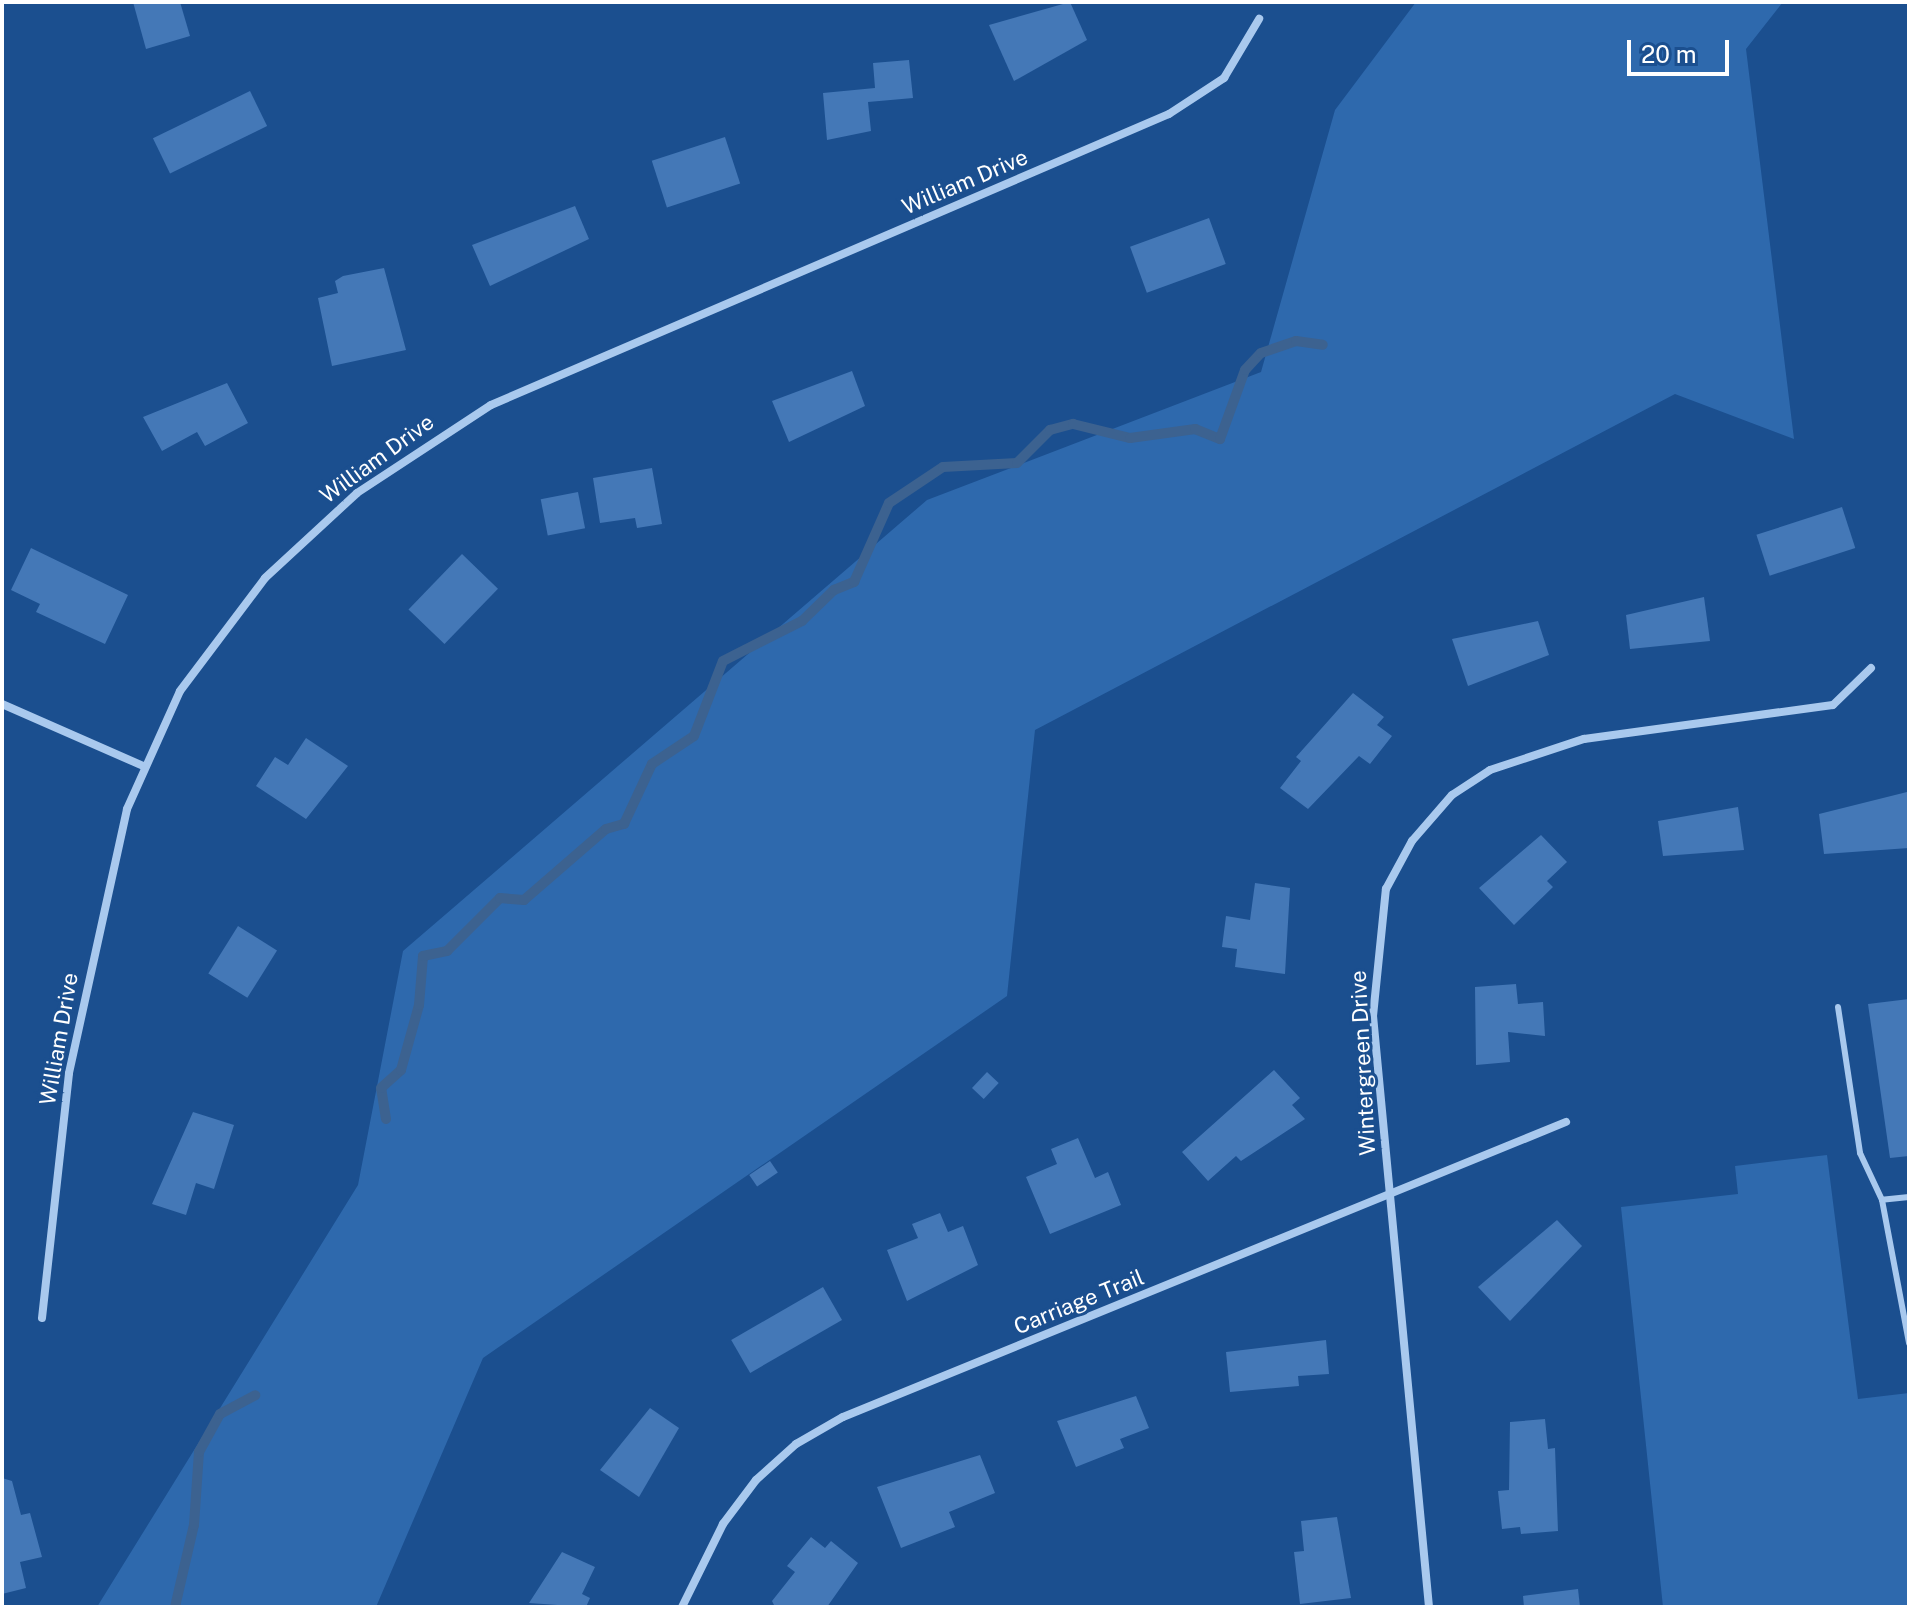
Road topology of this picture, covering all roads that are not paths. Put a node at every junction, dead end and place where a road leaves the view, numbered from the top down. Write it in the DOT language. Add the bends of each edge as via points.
graph roads {
  1 [pos="1259,19"];
  2 [pos="1871,668"];
  3 [pos="2,704"];
  4 [pos="143,766"];
  5 [pos="1838,1007"];
  6 [pos="1566,1122"];
  7 [pos="1390,1196"];
  8 [pos="1909,1197"];
  9 [pos="1882,1200"];
  10 [pos="42,1318"];
  11 [pos="1909,1343"];
  12 [pos="682,1607"];
  13 [pos="1429,1607"];
  1 -- 4 [label="street, William Drive" via="1224,78 1169,114 569,369 414,449 304,537 230,618"];
  2 -- 7 [label="street, Wintergreen Drive" via="1833,705 1533,751 1452,795 1412,841 1386,889 1375,947 1373,1016"];
  3 -- 4 [label="street"];
  4 -- 10 [label="street, William Drive" via="97,927 72,1058"];
  5 -- 9 [label="lane" via="1860,1153"];
  6 -- 7 [label="street, Carriage Trail"];
  7 -- 12 [label="street, Carriage Trail" via="843,1417 796,1444 723,1524"];
  7 -- 13 [label="street, Wintergreen Drive"];
  8 -- 9 [label="lane"];
  9 -- 11 [label="lane"];
}
